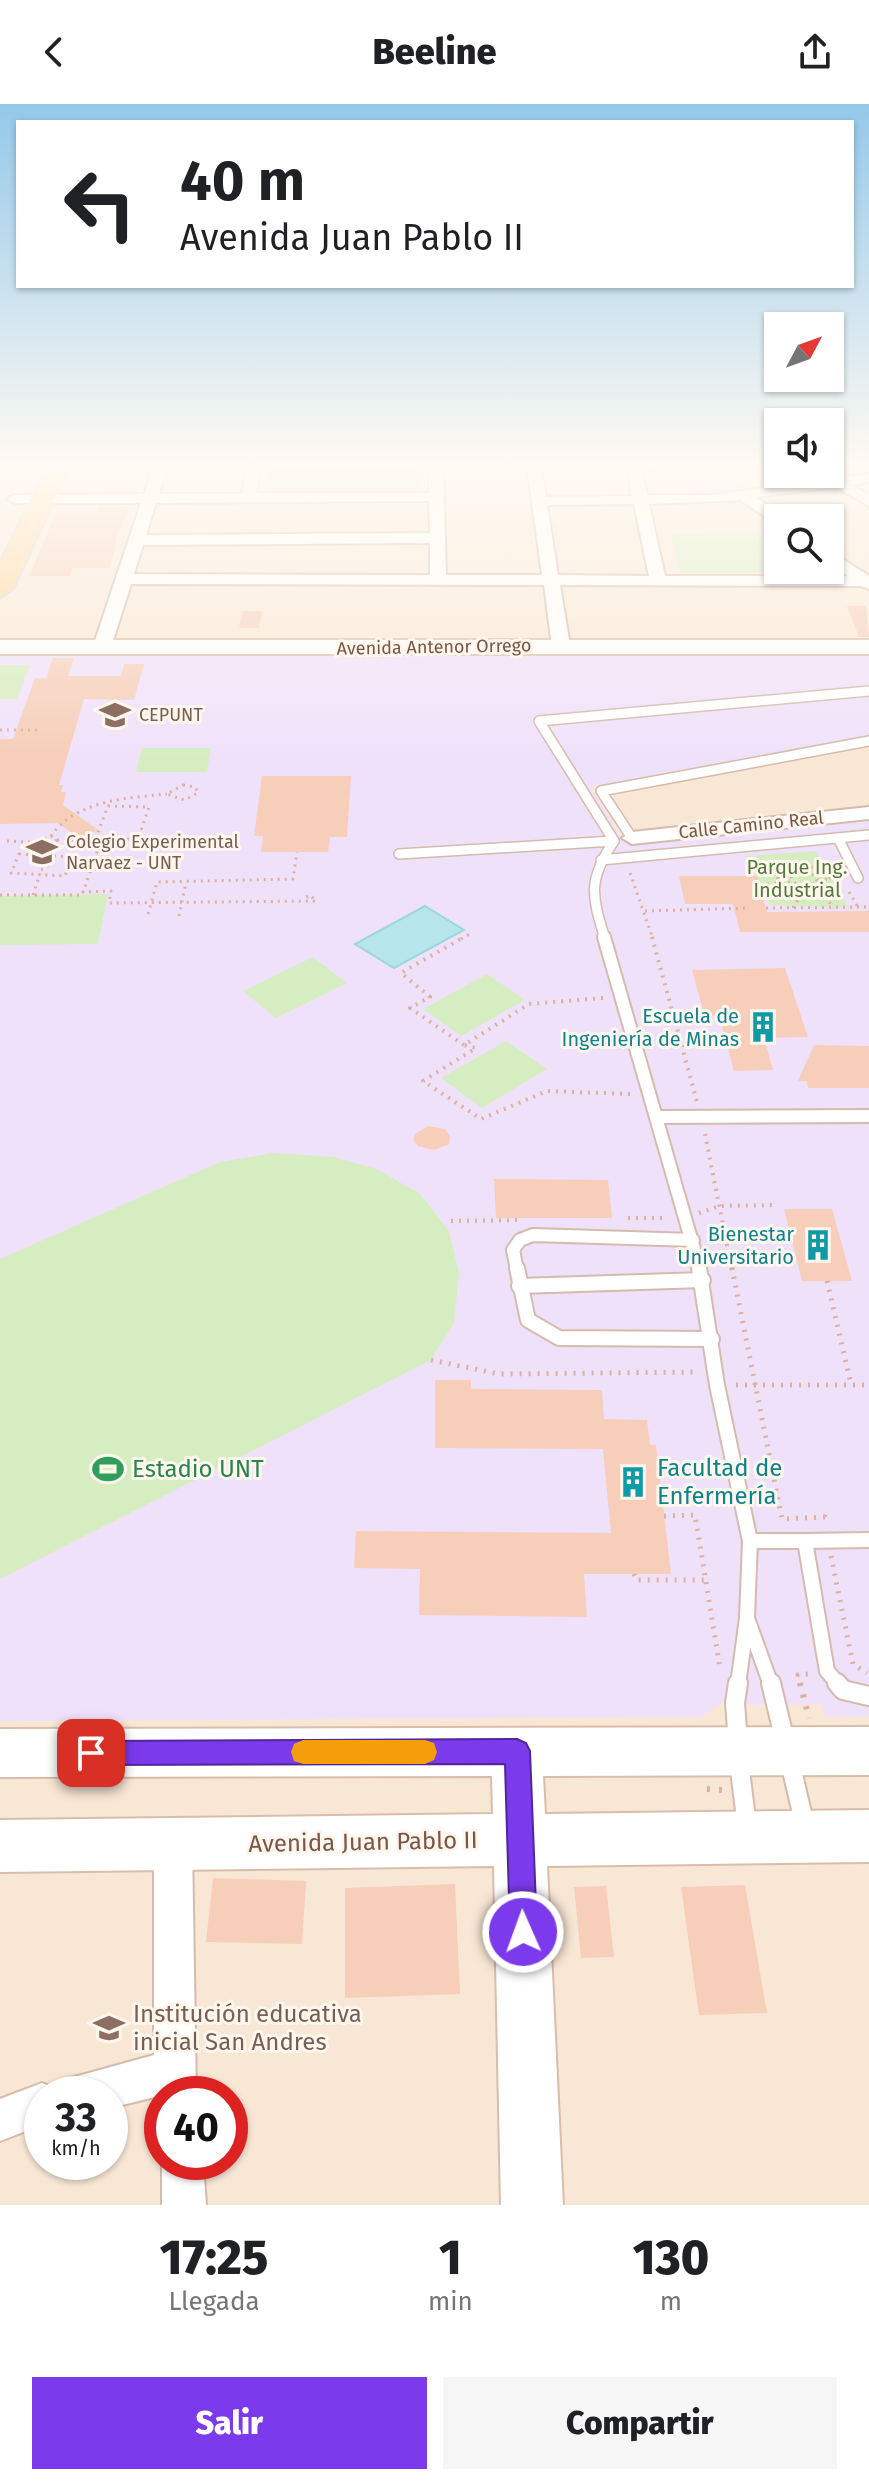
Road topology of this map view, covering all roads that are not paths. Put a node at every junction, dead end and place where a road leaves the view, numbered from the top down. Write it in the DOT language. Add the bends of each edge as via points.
graph roads {
  1 [pos="13,563"];
  2 [pos="129,563"];
  3 [pos="438,563"];
  4 [pos="549,563"];
  5 [pos="654,563"];
  6 [pos="844,566"];
  7 [pos="124,579"];
  8 [pos="438,580"];
  9 [pos="551,580"];
  10 [pos="658,582"];
  11 [pos="868,582"];
  12 [pos="0,589"];
  13 [pos="0,634"];
  14 [pos="869,635"];
  15 [pos="560,639"];
  16 [pos="104,641"];
  17 [pos="0,647"];
  18 [pos="869,647"];
  19 [pos="869,691"];
  20 [pos="869,741"];
  21 [pos="869,813"];
  22 [pos="869,835"];
  23 [pos="838,838"];
  24 [pos="623,839"];
  25 [pos="399,854"];
  26 [pos="601,860"];
  27 [pos="858,878"];
  28 [pos="869,1116"];
  29 [pos="658,1117"];
  30 [pos="693,1240"];
  31 [pos="703,1280"];
  32 [pos="519,1286"];
  33 [pos="712,1339"];
  34 [pos="869,1540"];
  35 [pos="750,1541"];
  36 [pos="805,1541"];
  37 [pos="747,1618"];
  38 [pos="869,1696"];
  39 [pos="783,1736"];
  40 [pos="517,1751"];
  41 [pos="738,1751"];
  42 [pos="869,1751"];
  43 [pos="0,1753"];
  44 [pos="869,1836"];
  45 [pos="807,1837"];
  46 [pos="748,1838"];
  47 [pos="520,1841"];
  48 [pos="173,1844"];
  49 [pos="0,1846"];
  50 [pos="174,2076"];
  51 [pos="24,2111"];
  52 [pos="0,2120"];
  53 [pos="182,2180"];
  54 [pos="184,2205"];
  55 [pos="532,2205"];
  1 -- 12 [label="main road"];
  2 -- 7 [label="street"];
  3 -- 8 [label="street"];
  4 -- 9 [label="street"];
  5 -- 10 [label="street"];
  6 -- 11 [label="street"];
  7 -- 8 [label="street"];
  7 -- 16 [label="street"];
  8 -- 9 [label="street"];
  9 -- 10 [label="street"];
  9 -- 15 [label="street"];
  10 -- 11 [label="street"];
  13 -- 16 [label="street, Avenida Antenor Orrego"];
  14 -- 15 [label="street, Avenida Antenor Orrego"];
  15 -- 16 [label="street, Avenida Antenor Orrego"];
  15 -- 18 [label="street, Avenida Antenor Orrego"];
  16 -- 17 [label="street, Avenida Antenor Orrego"];
  19 -- 24 [label="lane" via="539,721"];
  20 -- 24 [label="lane" via="601,791"];
  21 -- 24 [label="street, Calle Camino Real"];
  22 -- 23 [label="lane"];
  23 -- 26 [label="lane"];
  23 -- 27 [label="lane"];
  24 -- 25 [label="lane"];
  24 -- 26 [label="lane"];
  26 -- 29 [label="lane" via="592,894"];
  28 -- 29 [label="lane"];
  29 -- 30 [label="lane"];
  30 -- 31 [label="lane"];
  30 -- 32 [label="lane" via="533,1235 513,1250"];
  31 -- 32 [label="lane"];
  31 -- 33 [label="lane"];
  32 -- 33 [label="lane" via="528,1320 559,1338"];
  33 -- 35 [label="lane"];
  34 -- 36 [label="lane"];
  35 -- 36 [label="lane"];
  35 -- 37 [label="lane"];
  36 -- 38 [label="lane" via="827,1671 843,1690"];
  37 -- 39 [label="lane"];
  37 -- 41 [label="lane" via="737,1682"];
  39 -- 41 [label="street"];
  39 -- 42 [label="street"];
  39 -- 45 [label="lane"];
  40 -- 41 [label="street"];
  40 -- 43 [label="street"];
  40 -- 47 [label="street"];
  41 -- 46 [label="lane"];
  44 -- 45 [label="street, Avenida Juan Pablo II"];
  45 -- 46 [label="street, Avenida Juan Pablo II"];
  46 -- 47 [label="street, Avenida Juan Pablo II"];
  47 -- 48 [label="street, Avenida Juan Pablo II"];
  47 -- 55 [label="street"];
  48 -- 49 [label="street, Avenida Juan Pablo II"];
  48 -- 50 [label="street"];
  51 -- 52 [label="street"];
  53 -- 54 [label="street"];
}
